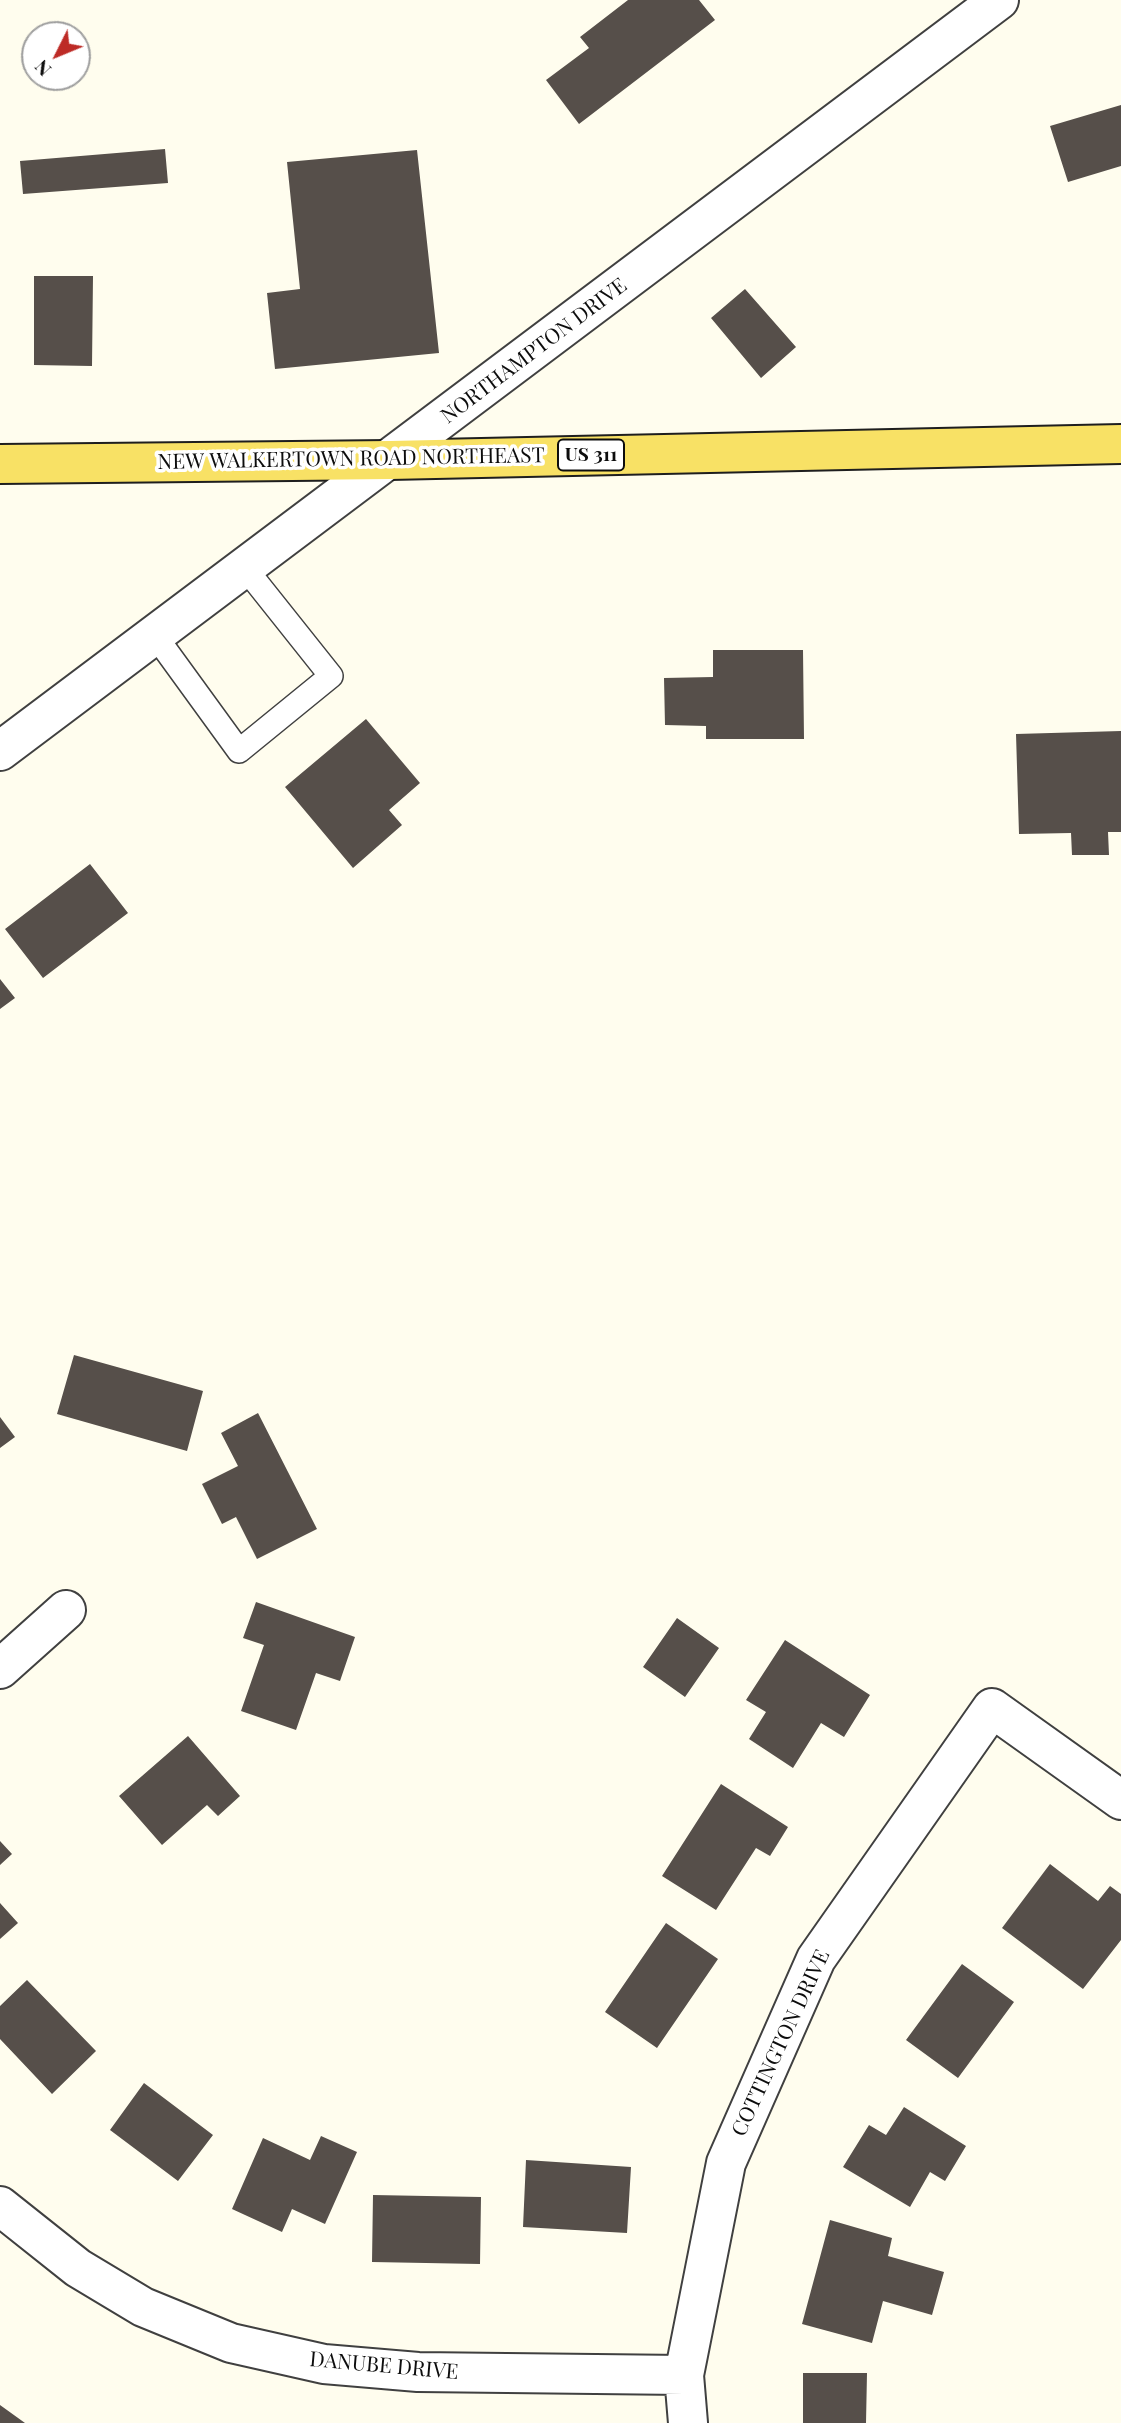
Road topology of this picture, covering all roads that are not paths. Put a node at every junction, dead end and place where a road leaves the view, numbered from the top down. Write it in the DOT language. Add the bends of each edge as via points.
graph roads {
  1 [pos="999,0"];
  2 [pos="1121,444"];
  3 [pos="390,460"];
  4 [pos="0,464"];
  5 [pos="245,568"];
  6 [pos="155,634"];
  7 [pos="0,751"];
  8 [pos="66,1610"];
  9 [pos="0,1669"];
  10 [pos="1121,1800"];
  11 [pos="0,2206"];
  12 [pos="684,2375"];
  13 [pos="688,2423"];
  1 -- 3 [label="street, NORTHAMPTON DRIVE"];
  2 -- 3 [label="main road, NEW WALKERTOWN ROAD NORTHEAST / US 311"];
  3 -- 4 [label="main road, NEW WALKERTOWN ROAD NORTHEAST / US 311"];
  3 -- 5 [label="street, NORTHAMPTON DRIVE"];
  5 -- 6 [label="street, NORTHAMPTON DRIVE"];
  5 -- 6 [label="lane" via="331,676 239,751"];
  6 -- 7 [label="street, NORTHAMPTON DRIVE"];
  8 -- 9 [label="street"];
  10 -- 12 [label="street, COTTINGTON DRIVE" via="992,1708 816,1959 726,2164"];
  11 -- 12 [label="street, DANUBE DRIVE" via="78,2268 143,2307 231,2343 324,2364 418,2372"];
  12 -- 13 [label="street, COTTINGTON DRIVE"];
}
